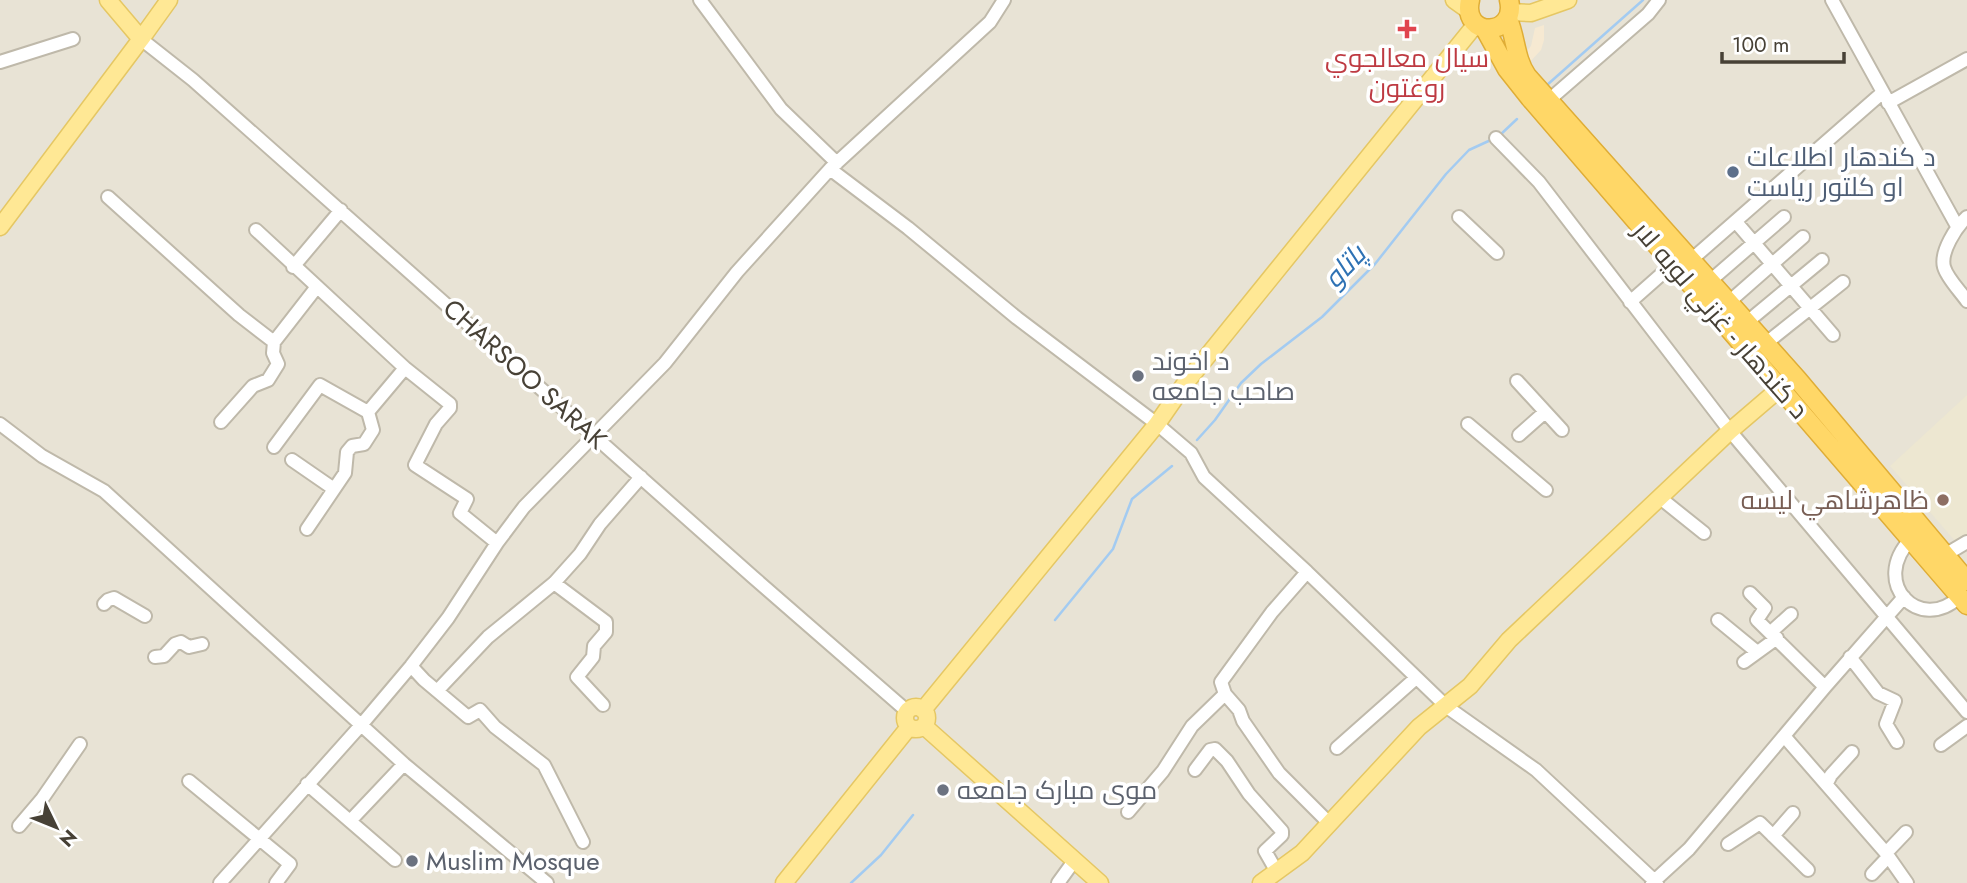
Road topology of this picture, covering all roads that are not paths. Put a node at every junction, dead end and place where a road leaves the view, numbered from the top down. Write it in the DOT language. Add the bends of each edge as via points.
graph roads {
  1 [pos="108,0"];
  2 [pos="169,0"];
  3 [pos="700,0"];
  4 [pos="1004,0"];
  5 [pos="1569,0"];
  6 [pos="1660,0"];
  7 [pos="1832,0"];
  8 [pos="1509,10"];
  9 [pos="1471,13"];
  10 [pos="73,39"];
  11 [pos="141,39"];
  12 [pos="1967,59"];
  13 [pos="0,62"];
  14 [pos="1885,98"];
  15 [pos="1549,100"];
  16 [pos="1496,138"];
  17 [pos="834,166"];
  18 [pos="108,197"];
  19 [pos="341,210"];
  20 [pos="1459,217"];
  21 [pos="1784,217"];
  22 [pos="1736,222"];
  23 [pos="1962,222"];
  24 [pos="0,227"];
  25 [pos="256,230"];
  26 [pos="1804,237"];
  27 [pos="1754,243"];
  28 [pos="1497,253"];
  29 [pos="1691,260"];
  30 [pos="1822,260"];
  31 [pos="1673,264"];
  32 [pos="1773,264"];
  33 [pos="293,267"];
  34 [pos="1710,281"];
  35 [pos="1843,282"];
  36 [pos="1791,285"];
  37 [pos="316,288"];
  38 [pos="1967,300"];
  39 [pos="1630,302"];
  40 [pos="1729,302"];
  41 [pos="1810,307"];
  42 [pos="1746,323"];
  43 [pos="1833,335"];
  44 [pos="274,342"];
  45 [pos="1765,344"];
  46 [pos="405,368"];
  47 [pos="1517,380"];
  48 [pos="1779,389"];
  49 [pos="368,412"];
  50 [pos="1545,412"];
  51 [pos="221,422"];
  52 [pos="0,424"];
  53 [pos="1157,424"];
  54 [pos="1468,424"];
  55 [pos="1562,430"];
  56 [pos="1730,431"];
  57 [pos="593,435"];
  58 [pos="1519,435"];
  59 [pos="274,447"];
  60 [pos="292,460"];
  61 [pos="641,477"];
  62 [pos="334,489"];
  63 [pos="1546,490"];
  64 [pos="1659,497"];
  65 [pos="307,529"];
  66 [pos="1704,533"];
  67 [pos="1911,539"];
  68 [pos="1967,542"];
  69 [pos="497,543"];
  70 [pos="1945,555"];
  71 [pos="1307,572"];
  72 [pos="554,583"];
  73 [pos="1750,593"];
  74 [pos="1964,594"];
  75 [pos="1904,597"];
  76 [pos="104,604"];
  77 [pos="1791,614"];
  78 [pos="1885,615"];
  79 [pos="145,616"];
  80 [pos="1718,620"];
  81 [pos="1774,635"];
  82 [pos="202,644"];
  83 [pos="1757,652"];
  84 [pos="155,657"];
  85 [pos="1850,657"];
  86 [pos="1744,662"];
  87 [pos="411,666"];
  88 [pos="1416,678"];
  89 [pos="1825,687"];
  90 [pos="438,691"];
  91 [pos="1225,694"];
  92 [pos="603,705"];
  93 [pos="1447,707"];
  94 [pos="1967,712"];
  95 [pos="916,719"];
  96 [pos="362,724"];
  97 [pos="1967,726"];
  98 [pos="1784,736"];
  99 [pos="1897,742"];
  100 [pos="80,744"];
  101 [pos="1941,745"];
  102 [pos="1337,748"];
  103 [pos="1852,752"];
  104 [pos="404,764"];
  105 [pos="1195,770"];
  106 [pos="190,781"];
  107 [pos="1827,783"];
  108 [pos="307,784"];
  109 [pos="1128,812"];
  110 [pos="1793,813"];
  111 [pos="351,820"];
  112 [pos="1330,824"];
  113 [pos="19,826"];
  114 [pos="1906,832"];
  115 [pos="1773,836"];
  116 [pos="258,839"];
  117 [pos="583,842"];
  118 [pos="1728,844"];
  119 [pos="1887,855"];
  120 [pos="394,860"];
  121 [pos="1074,861"];
  122 [pos="1808,870"];
  123 [pos="1277,872"];
  124 [pos="1872,874"];
  125 [pos="225,881"];
  126 [pos="1654,882"];
  127 [pos="276,883"];
  128 [pos="547,883"];
  129 [pos="784,883"];
  130 [pos="1058,883"];
  131 [pos="1100,883"];
  132 [pos="1261,883"];
  133 [pos="1907,883"];
  1 -- 11 [label="main road"];
  2 -- 11 [label="main road"];
  3 -- 17 [label="street" via="781,109"];
  4 -- 17 [label="street" via="990,22"];
  5 -- 8 [label="main road" via="1531,13"];
  6 -- 15 [label="street"];
  7 -- 14 [label="street"];
  8 -- 9 [label="highway" via="1498,27"];
  8 -- 15 [label="highway, د کندهار - غزني لويه لار" via="1520,66"];
  9 -- 31 [label="highway, د کندهار - غزني لويه لار" via="1507,69"];
  9 -- 53 [label="main road"];
  10 -- 13 [label="street"];
  11 -- 19 [label="street, CHARSOO SARAK"];
  11 -- 24 [label="main road"];
  12 -- 14 [label="street"];
  14 -- 22 [label="street"];
  14 -- 23 [label="street"];
  15 -- 29 [label="highway, د کندهار - غزني لويه لار"];
  16 -- 39 [label="street" via="1539,182"];
  17 -- 53 [label="street" via="1017,318"];
  17 -- 57 [label="street" via="737,272 666,363"];
  18 -- 44 [label="street"];
  19 -- 33 [label="street"];
  19 -- 57 [label="street, CHARSOO SARAK"];
  20 -- 28 [label="street"];
  21 -- 27 [label="street"];
  22 -- 27 [label="street"];
  22 -- 29 [label="street"];
  23 -- 38 [label="street" via="1944,258 1944,268"];
  25 -- 33 [label="street"];
  26 -- 32 [label="street"];
  27 -- 32 [label="street"];
  27 -- 34 [label="street"];
  29 -- 34 [label="highway, د کندهار - غزني لويه لار"];
  30 -- 36 [label="street"];
  31 -- 39 [label="street"];
  31 -- 48 [label="highway, د کندهار - غزني لويه لار"];
  32 -- 36 [label="street"];
  32 -- 40 [label="street"];
  33 -- 37 [label="street"];
  34 -- 40 [label="highway, د کندهار - غزني لويه لار"];
  35 -- 41 [label="street"];
  36 -- 41 [label="street"];
  36 -- 42 [label="street"];
  37 -- 44 [label="street"];
  37 -- 46 [label="street"];
  39 -- 56 [label="street"];
  40 -- 42 [label="highway, د کندهار - غزني لويه لار"];
  41 -- 43 [label="street"];
  41 -- 45 [label="street"];
  42 -- 45 [label="highway, د کندهار - غزني لويه لار"];
  44 -- 51 [label="street" via="272,353 278,364 268,380 253,386"];
  45 -- 70 [label="highway, د کندهار - غزني لويه لار"];
  46 -- 49 [label="street"];
  46 -- 69 [label="street" via="451,406 415,465 467,499 460,513"];
  47 -- 50 [label="street"];
  48 -- 56 [label="main road"];
  48 -- 67 [label="highway, د کندهار - غزني لويه لار"];
  49 -- 59 [label="street" via="320,385"];
  49 -- 62 [label="street" via="373,430 364,444 352,446 348,452 345,473"];
  50 -- 55 [label="street"];
  50 -- 58 [label="street"];
  52 -- 96 [label="street" via="42,457 104,491"];
  53 -- 71 [label="street" via="1191,453 1204,477"];
  53 -- 95 [label="main road"];
  54 -- 63 [label="street"];
  56 -- 64 [label="main road"];
  56 -- 78 [label="street"];
  57 -- 61 [label="street, CHARSOO SARAK"];
  57 -- 69 [label="street" via="524,507"];
  60 -- 62 [label="street"];
  61 -- 72 [label="street"];
  61 -- 95 [label="street, CHARSOO SARAK"];
  62 -- 65 [label="street"];
  64 -- 66 [label="street"];
  64 -- 93 [label="main road" via="1509,640"];
  67 -- 74 [label="highway, د کندهار - غزني لويه لار"];
  67 -- 75 [label="street" via="1894,566 1894,578"];
  68 -- 70 [label="street"];
  69 -- 87 [label="street"];
  70 -- 74 [label="highway, د کندهار - غزني لويه لار"];
  71 -- 88 [label="street"];
  71 -- 91 [label="street" via="1221,682"];
  72 -- 90 [label="street" via="488,637"];
  72 -- 92 [label="street" via="608,626 577,677"];
  73 -- 81 [label="street" via="1765,608 1757,620"];
  74 -- 75 [label="street" via="1938,609 1913,605"];
  75 -- 78 [label="street"];
  76 -- 79 [label="street" via="114,598"];
  77 -- 81 [label="street"];
  78 -- 85 [label="street"];
  78 -- 94 [label="street"];
  80 -- 83 [label="street"];
  81 -- 83 [label="street"];
  81 -- 89 [label="street"];
  82 -- 84 [label="street" via="181,642 164,656"];
  83 -- 86 [label="street"];
  85 -- 89 [label="street"];
  85 -- 99 [label="street" via="1878,693 1895,701 1886,724"];
  87 -- 90 [label="street"];
  87 -- 96 [label="street"];
  88 -- 93 [label="street"];
  88 -- 102 [label="street"];
  89 -- 98 [label="street"];
  90 -- 117 [label="street" via="468,717 480,710 544,765"];
  91 -- 109 [label="street" via="1192,726 1163,771"];
  91 -- 112 [label="street" via="1279,773"];
  93 -- 112 [label="main road" via="1419,727"];
  93 -- 126 [label="street" via="1536,771"];
  95 -- 121 [label="main road"];
  95 -- 129 [label="main road"];
  96 -- 104 [label="street"];
  96 -- 108 [label="street"];
  97 -- 101 [label="street"];
  98 -- 107 [label="street"];
  98 -- 126 [label="street" via="1689,849"];
  100 -- 113 [label="street"];
  103 -- 107 [label="street"];
  104 -- 111 [label="street"];
  104 -- 128 [label="street"];
  105 -- 123 [label="street" via="1210,750 1215,749 1227,761 1283,833 1265,852"];
  106 -- 116 [label="street"];
  107 -- 119 [label="street"];
  108 -- 111 [label="street"];
  108 -- 116 [label="street"];
  110 -- 115 [label="street"];
  111 -- 120 [label="street"];
  112 -- 123 [label="main road"];
  114 -- 119 [label="street"];
  115 -- 118 [label="street" via="1759,822"];
  115 -- 122 [label="street"];
  116 -- 125 [label="street"];
  116 -- 127 [label="street" via="290,864"];
  119 -- 124 [label="street"];
  119 -- 133 [label="street"];
  121 -- 130 [label="street"];
  121 -- 131 [label="main road"];
  123 -- 132 [label="main road"];
}
